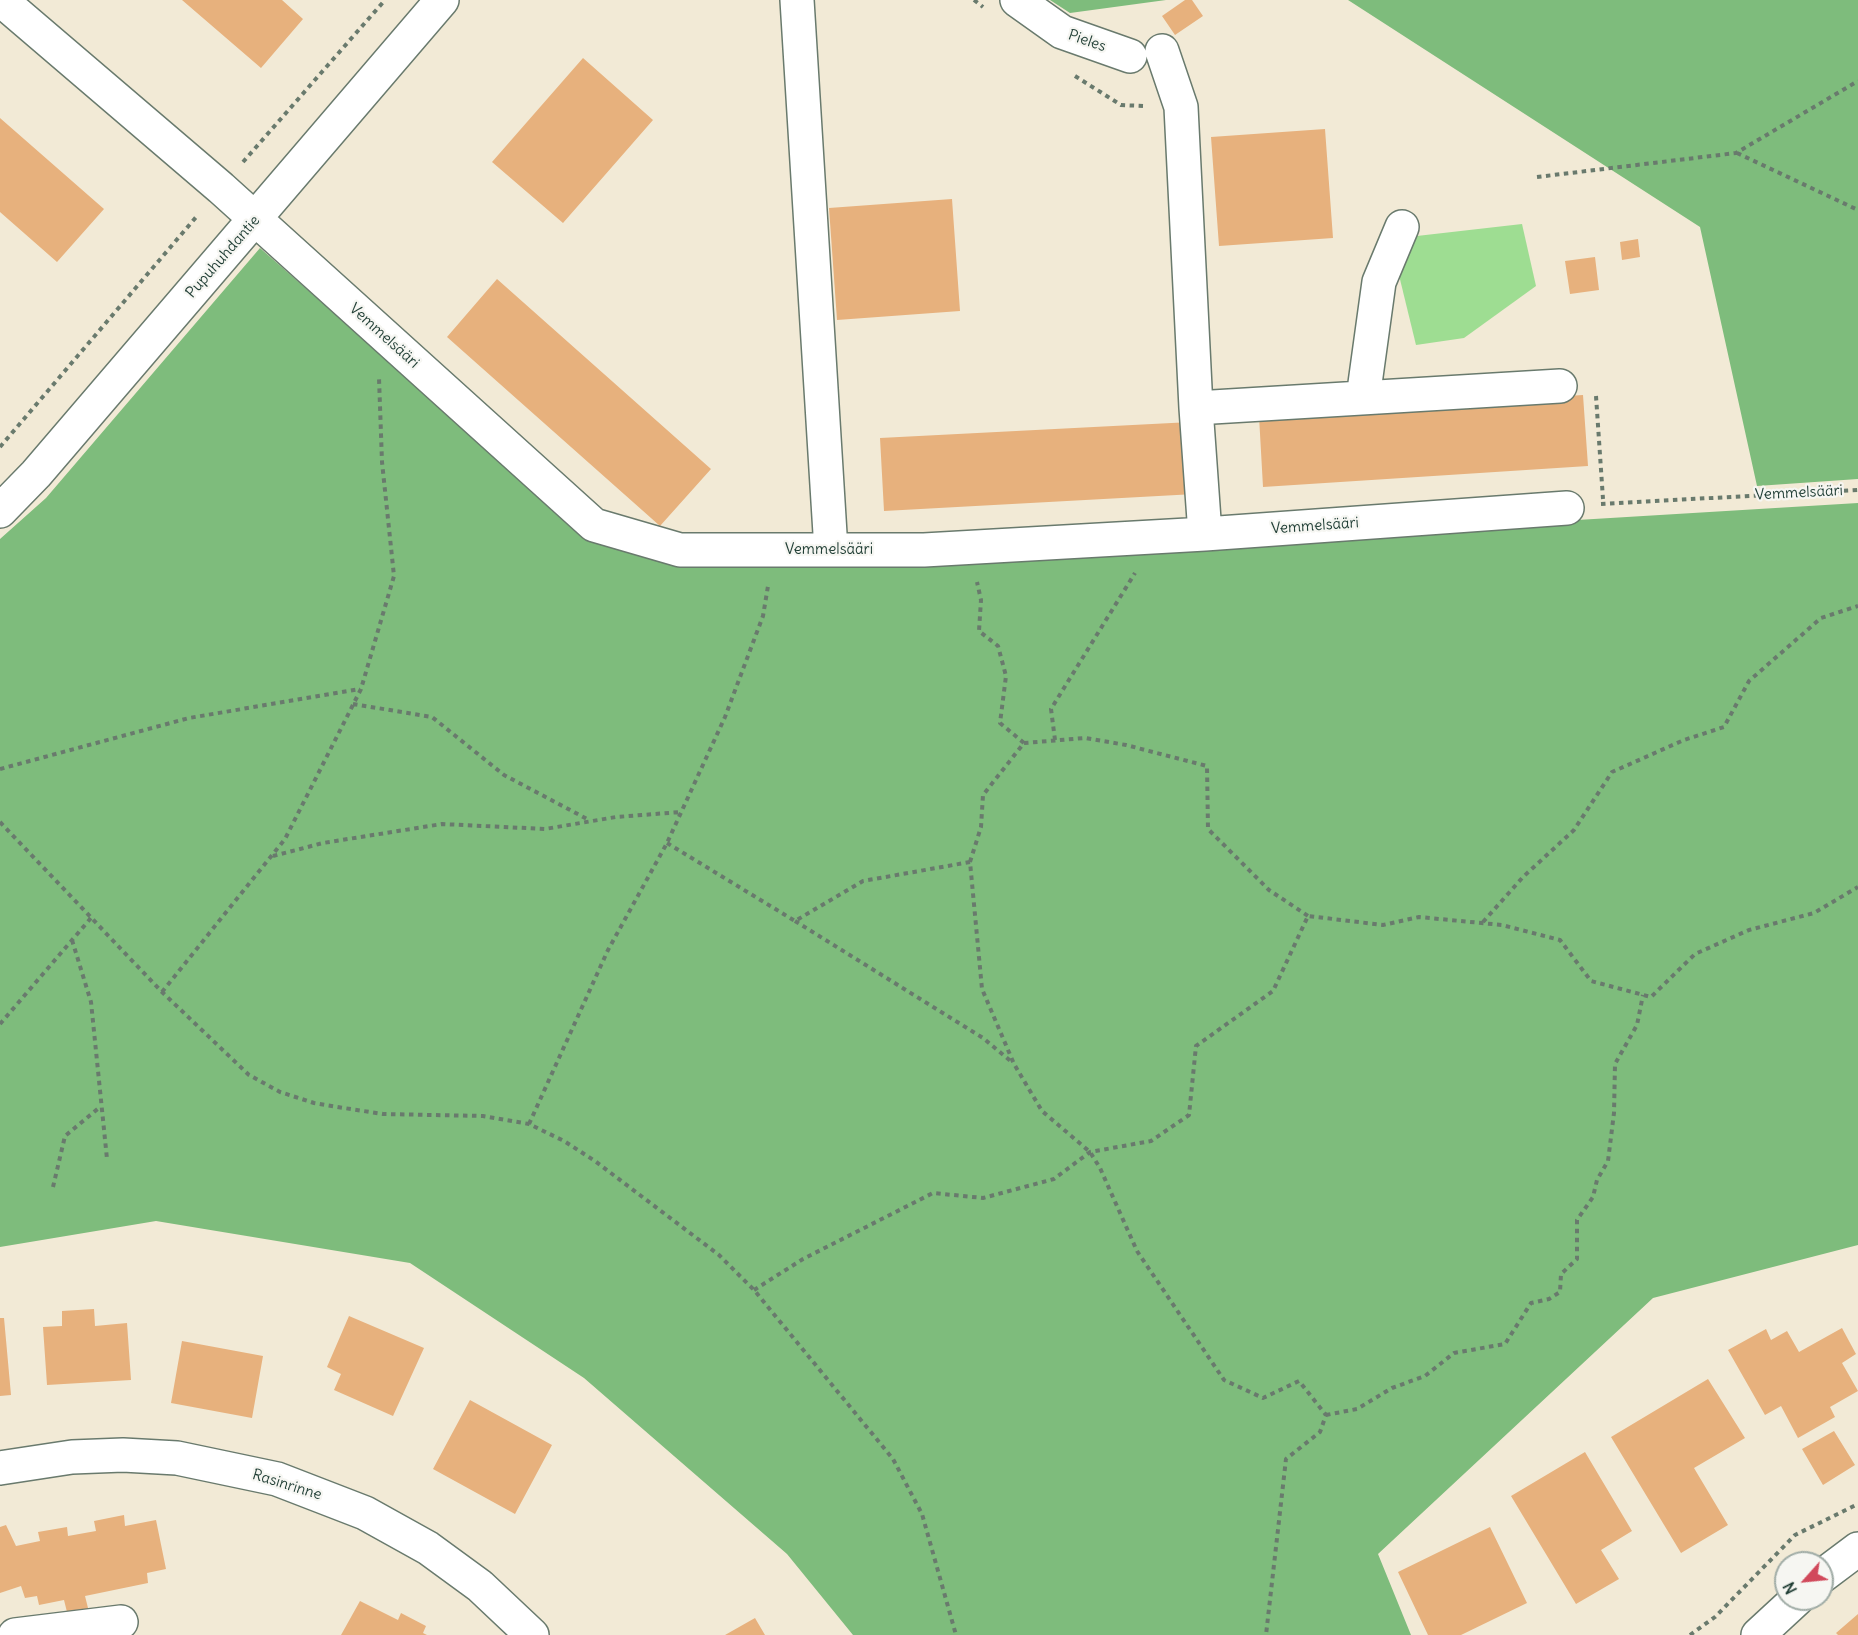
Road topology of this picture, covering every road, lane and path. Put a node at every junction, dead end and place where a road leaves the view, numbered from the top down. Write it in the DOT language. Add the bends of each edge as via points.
graph roads {
  1 [pos="2,0"];
  2 [pos="385,0"];
  3 [pos="442,0"];
  4 [pos="797,0"];
  5 [pos="1017,0"];
  6 [pos="1858,81"];
  7 [pos="1736,153"];
  8 [pos="1537,177"];
  9 [pos="221,188"];
  10 [pos="1858,210"];
  11 [pos="256,219"];
  12 [pos="1402,227"];
  13 [pos="376,329"];
  14 [pos="1560,386"];
  15 [pos="1363,398"];
  16 [pos="1196,408"];
  17 [pos="0,447"];
  18 [pos="1858,490"];
  19 [pos="1603,504"];
  20 [pos="1567,508"];
  21 [pos="0,511"];
  22 [pos="1205,534"];
  23 [pos="967,547"];
  24 [pos="774,550"];
  25 [pos="831,550"];
  26 [pos="1138,568"];
  27 [pos="1858,606"];
  28 [pos="361,688"];
  29 [pos="353,704"];
  30 [pos="1055,740"];
  31 [pos="1024,743"];
  32 [pos="0,769"];
  33 [pos="681,812"];
  34 [pos="591,821"];
  35 [pos="0,822"];
  36 [pos="667,843"];
  37 [pos="272,857"];
  38 [pos="969,862"];
  39 [pos="1858,887"];
  40 [pos="1308,916"];
  41 [pos="91,918"];
  42 [pos="795,921"];
  43 [pos="1483,923"];
  44 [pos="72,940"];
  45 [pos="162,992"];
  46 [pos="1643,995"];
  47 [pos="0,1024"];
  48 [pos="1014,1064"];
  49 [pos="101,1106"];
  50 [pos="530,1124"];
  51 [pos="1090,1152"];
  52 [pos="107,1159"];
  53 [pos="53,1187"];
  54 [pos="754,1290"];
  55 [pos="1326,1415"];
  56 [pos="0,1468"];
  57 [pos="1858,1504"];
  58 [pos="1858,1549"];
  59 [pos="1834,1567"];
  60 [pos="1784,1611"];
  61 [pos="121,1622"];
  62 [pos="15,1635"];
  63 [pos="532,1635"];
  64 [pos="956,1635"];
  65 [pos="1266,1635"];
  66 [pos="1690,1635"];
  67 [pos="1758,1635"];
  1 -- 9 [label="street, Vemmelsääri"];
  2 -- 9 [label="path"];
  3 -- 11 [label="street, Pupuhuhdantie"];
  4 -- 25 [label="street"];
  5 -- 16 [label="street, Pieles" via="1062,32 1146,53 1181,106"];
  6 -- 7 [label="path"];
  7 -- 8 [label="path"];
  7 -- 10 [label="path"];
  9 -- 11 [label="street, Vemmelsääri"];
  9 -- 17 [label="path"];
  11 -- 13 [label="street, Vemmelsääri"];
  11 -- 21 [label="street, Pupuhuhdantie"];
  12 -- 15 [label="street" via="1379,282"];
  13 -- 24 [label="street, Vemmelsääri" via="594,525 680,550"];
  13 -- 28 [label="path" via="382,462 394,576"];
  14 -- 15 [label="street"];
  14 -- 19 [label="path" via="1596,383"];
  15 -- 16 [label="street"];
  16 -- 22 [label="street"];
  18 -- 19 [label="path, Vemmelsääri"];
  19 -- 20 [label="path, Vemmelsääri"];
  20 -- 22 [label="street, Vemmelsääri"];
  22 -- 23 [label="street, Vemmelsääri"];
  23 -- 25 [label="street, Vemmelsääri"];
  23 -- 31 [label="path" via="981,600 979,631 998,646 1006,676 1000,723"];
  24 -- 25 [label="street, Vemmelsääri"];
  24 -- 33 [label="path" via="763,616 725,717"];
  26 -- 30 [label="path" via="1051,709"];
  27 -- 43 [label="path" via="1821,618 1749,681 1724,727 1611,772 1574,830 1523,877"];
  28 -- 29 [label="path"];
  28 -- 32 [label="path" via="189,718"];
  29 -- 34 [label="path" via="432,717 504,775"];
  29 -- 37 [label="path" via="285,839"];
  30 -- 31 [label="path"];
  30 -- 40 [label="path" via="1085,738 1126,745 1207,766 1208,829 1269,890"];
  31 -- 38 [label="path" via="983,795 981,827"];
  33 -- 34 [label="path"];
  33 -- 36 [label="path"];
  34 -- 37 [label="path" via="545,829 442,824 323,843"];
  35 -- 41 [label="path"];
  36 -- 42 [label="path"];
  36 -- 50 [label="path" via="608,950"];
  37 -- 45 [label="path"];
  38 -- 42 [label="path" via="863,881"];
  38 -- 48 [label="path" via="982,989"];
  39 -- 46 [label="path" via="1814,913 1749,930 1695,954 1651,997"];
  40 -- 43 [label="path" via="1383,925 1419,917"];
  40 -- 51 [label="path" via="1273,991 1196,1046 1189,1115 1151,1141"];
  41 -- 44 [label="path"];
  41 -- 45 [label="path"];
  42 -- 48 [label="path" via="983,1038"];
  43 -- 46 [label="path" via="1560,940 1591,981"];
  44 -- 47 [label="path"];
  44 -- 49 [label="path" via="91,1002"];
  45 -- 50 [label="path" via="249,1075 280,1092 314,1103 383,1114 468,1115"];
  46 -- 55 [label="path" via="1638,1025 1615,1064 1608,1161 1593,1197 1577,1220 1578,1259 1561,1274 1560,1292 1531,1303 1504,1344 1454,1353 1425,1376 1392,1388 1357,1408"];
  48 -- 51 [label="path" via="1042,1111"];
  49 -- 52 [label="path"];
  49 -- 53 [label="path" via="65,1137"];
  50 -- 54 [label="path" via="595,1161 718,1255"];
  51 -- 54 [label="path" via="1054,1179 983,1198 933,1193 803,1259"];
  51 -- 55 [label="path" via="1137,1251 1224,1380 1263,1398 1299,1381"];
  54 -- 64 [label="path" via="893,1459 922,1514"];
  55 -- 65 [label="path" via="1320,1432 1286,1459"];
  56 -- 63 [label="street, Rasinrinne" via="72,1457 123,1455 177,1458 277,1479 365,1513 428,1548 480,1586"];
  57 -- 66 [label="path" via="1795,1535 1715,1617"];
  58 -- 59 [label="street"];
  60 -- 67 [label="street"];
  61 -- 62 [label="street"];
}
